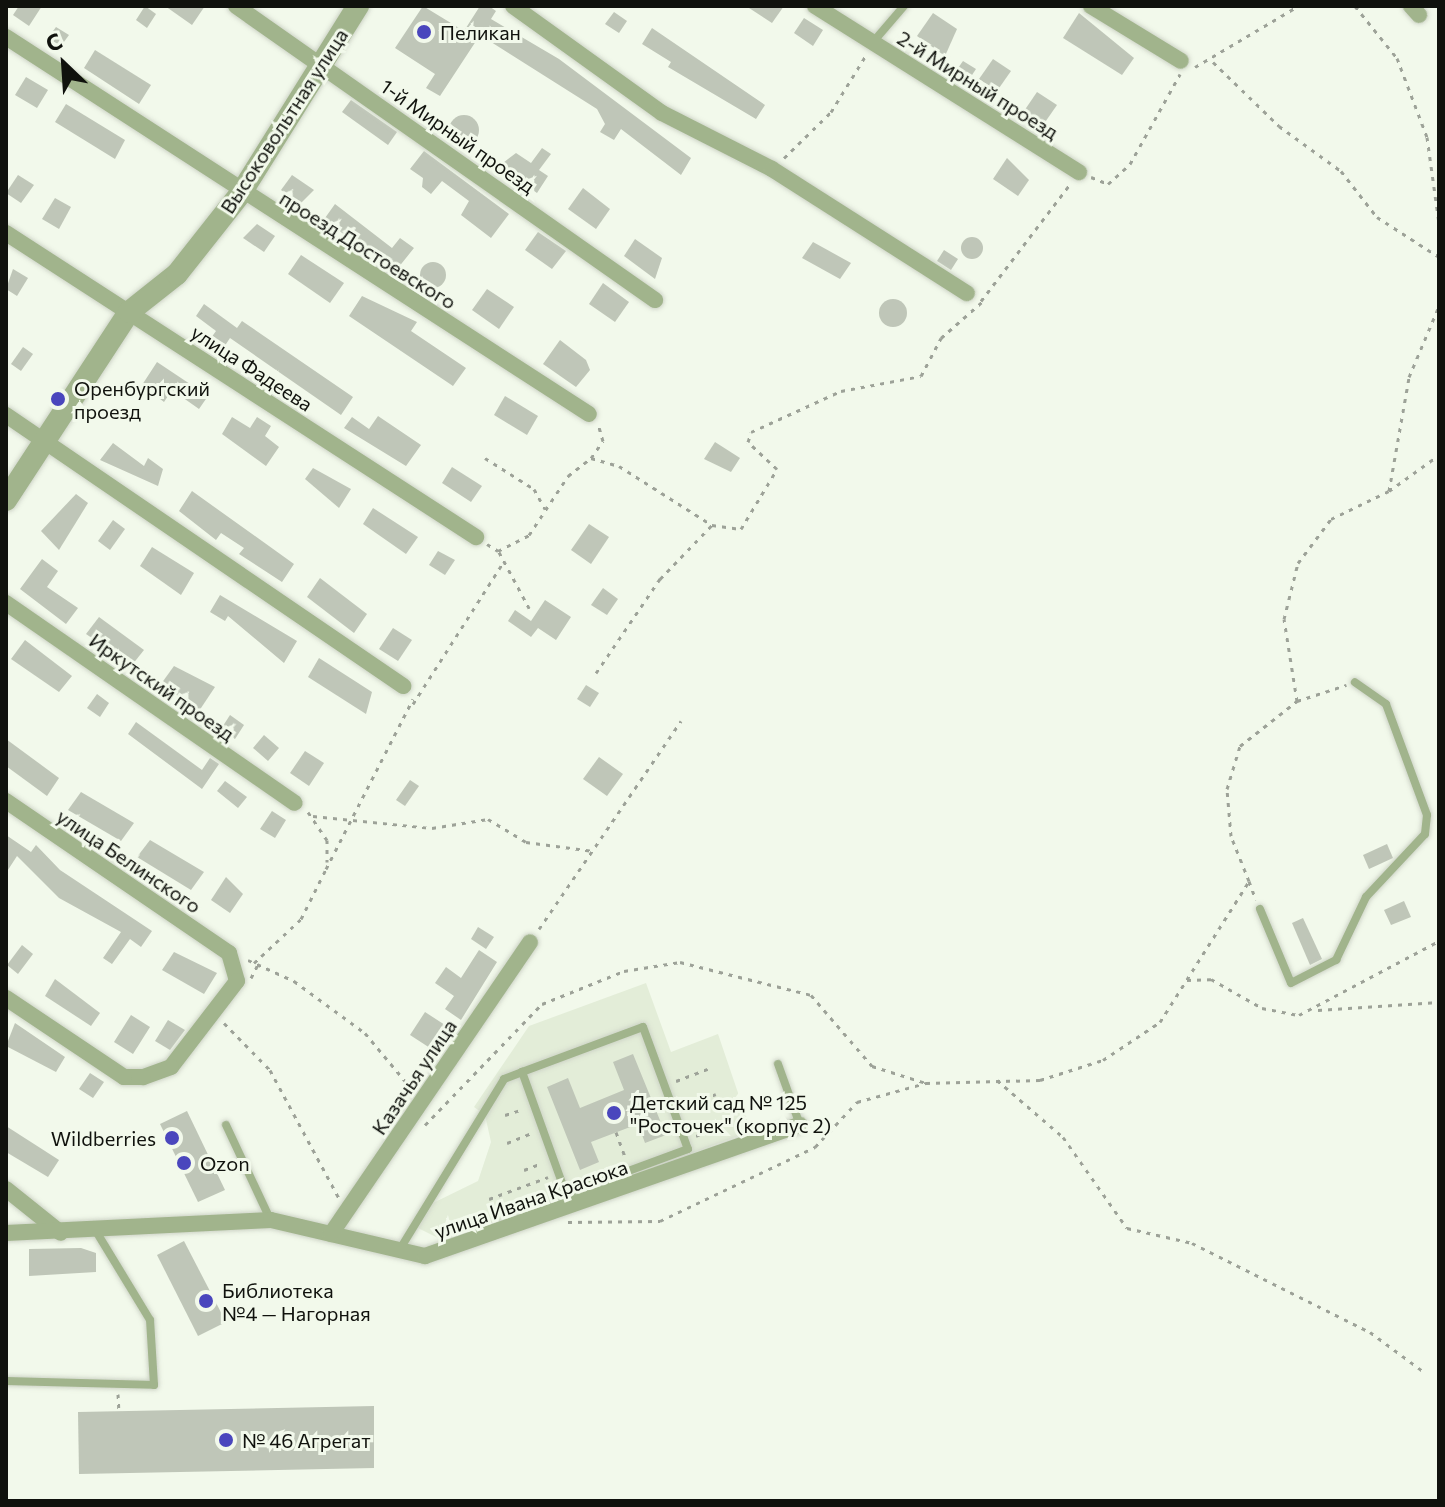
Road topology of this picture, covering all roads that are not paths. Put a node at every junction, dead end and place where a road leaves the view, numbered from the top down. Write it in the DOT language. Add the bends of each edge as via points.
graph roads {
  1 [pos="236,6"];
  2 [pos="358,6"];
  3 [pos="513,6"];
  4 [pos="815,6"];
  5 [pos="904,6"];
  6 [pos="1091,6"];
  7 [pos="6,37"];
  8 [pos="872,43"];
  9 [pos="1181,61"];
  10 [pos="322,63"];
  11 [pos="1079,172"];
  12 [pos="241,193"];
  13 [pos="6,233"];
  14 [pos="975,298"];
  15 [pos="655,300"];
  16 [pos="129,312"];
  17 [pos="589,414"];
  18 [pos="6,415"];
  19 [pos="45,440"];
  20 [pos="6,500"];
  21 [pos="476,537"];
  22 [pos="6,603"];
  23 [pos="1355,682"];
  24 [pos="403,686"];
  25 [pos="6,801"];
  26 [pos="295,803"];
  27 [pos="1260,909"];
  28 [pos="530,942"];
  29 [pos="6,998"];
  30 [pos="778,1064"];
  31 [pos="522,1072"];
  32 [pos="226,1125"];
  33 [pos="800,1125"];
  34 [pos="6,1189"];
  35 [pos="271,1220"];
  36 [pos="6,1233"];
  37 [pos="61,1233"];
  38 [pos="97,1233"];
  39 [pos="331,1234"];
  40 [pos="399,1250"];
  41 [pos="6,1381"];
  1 -- 10 [label="street, 1-й Мирный проезд"];
  2 -- 10 [label="street, Высоковольтная улица"];
  3 -- 14 [label="street" via="662,113 772,169"];
  4 -- 8 [label="street, 2-й Мирный проезд"];
  5 -- 8 [label="lane"];
  6 -- 9 [label="street"];
  7 -- 12 [label="street, проезд Достоевского"];
  8 -- 11 [label="street, 2-й Мирный проезд"];
  10 -- 12 [label="street, Высоковольтная улица"];
  10 -- 15 [label="street, 1-й Мирный проезд"];
  12 -- 16 [label="street, Высоковольтная улица" via="177,274"];
  12 -- 17 [label="street, проезд Достоевского"];
  13 -- 16 [label="street, улица Фадеева"];
  16 -- 19 [label="street, Высоковольтная улица"];
  16 -- 21 [label="street, улица Фадеева"];
  18 -- 19 [label="street"];
  19 -- 20 [label="street, Высоковольтная улица"];
  19 -- 24 [label="street"];
  22 -- 26 [label="street, Иркутский проезд"];
  23 -- 27 [label="lane" via="1386,704 1427,815 1425,834 1366,897 1336,960 1291,983"];
  25 -- 29 [label="street, улица Белинского" via="229,953 237,981 171,1067 124,1077"];
  28 -- 39 [label="street, Казачья улица"];
  30 -- 33 [label="lane"];
  31 -- 31 [label="lane" via="566,1194 688,1149 643,1027"];
  31 -- 40 [label="lane" via="504,1079"];
  32 -- 35 [label="lane"];
  33 -- 40 [label="street, улица Ивана Красюка" via="455,1249 425,1256"];
  34 -- 37 [label="street"];
  35 -- 38 [label="street, улица Ивана Красюка"];
  35 -- 39 [label="street, улица Ивана Красюка"];
  36 -- 37 [label="street, улица Ивана Красюка"];
  37 -- 38 [label="street, улица Ивана Красюка"];
  38 -- 41 [label="lane" via="150,1320 154,1385"];
  39 -- 40 [label="street, улица Ивана Красюка"];
}
